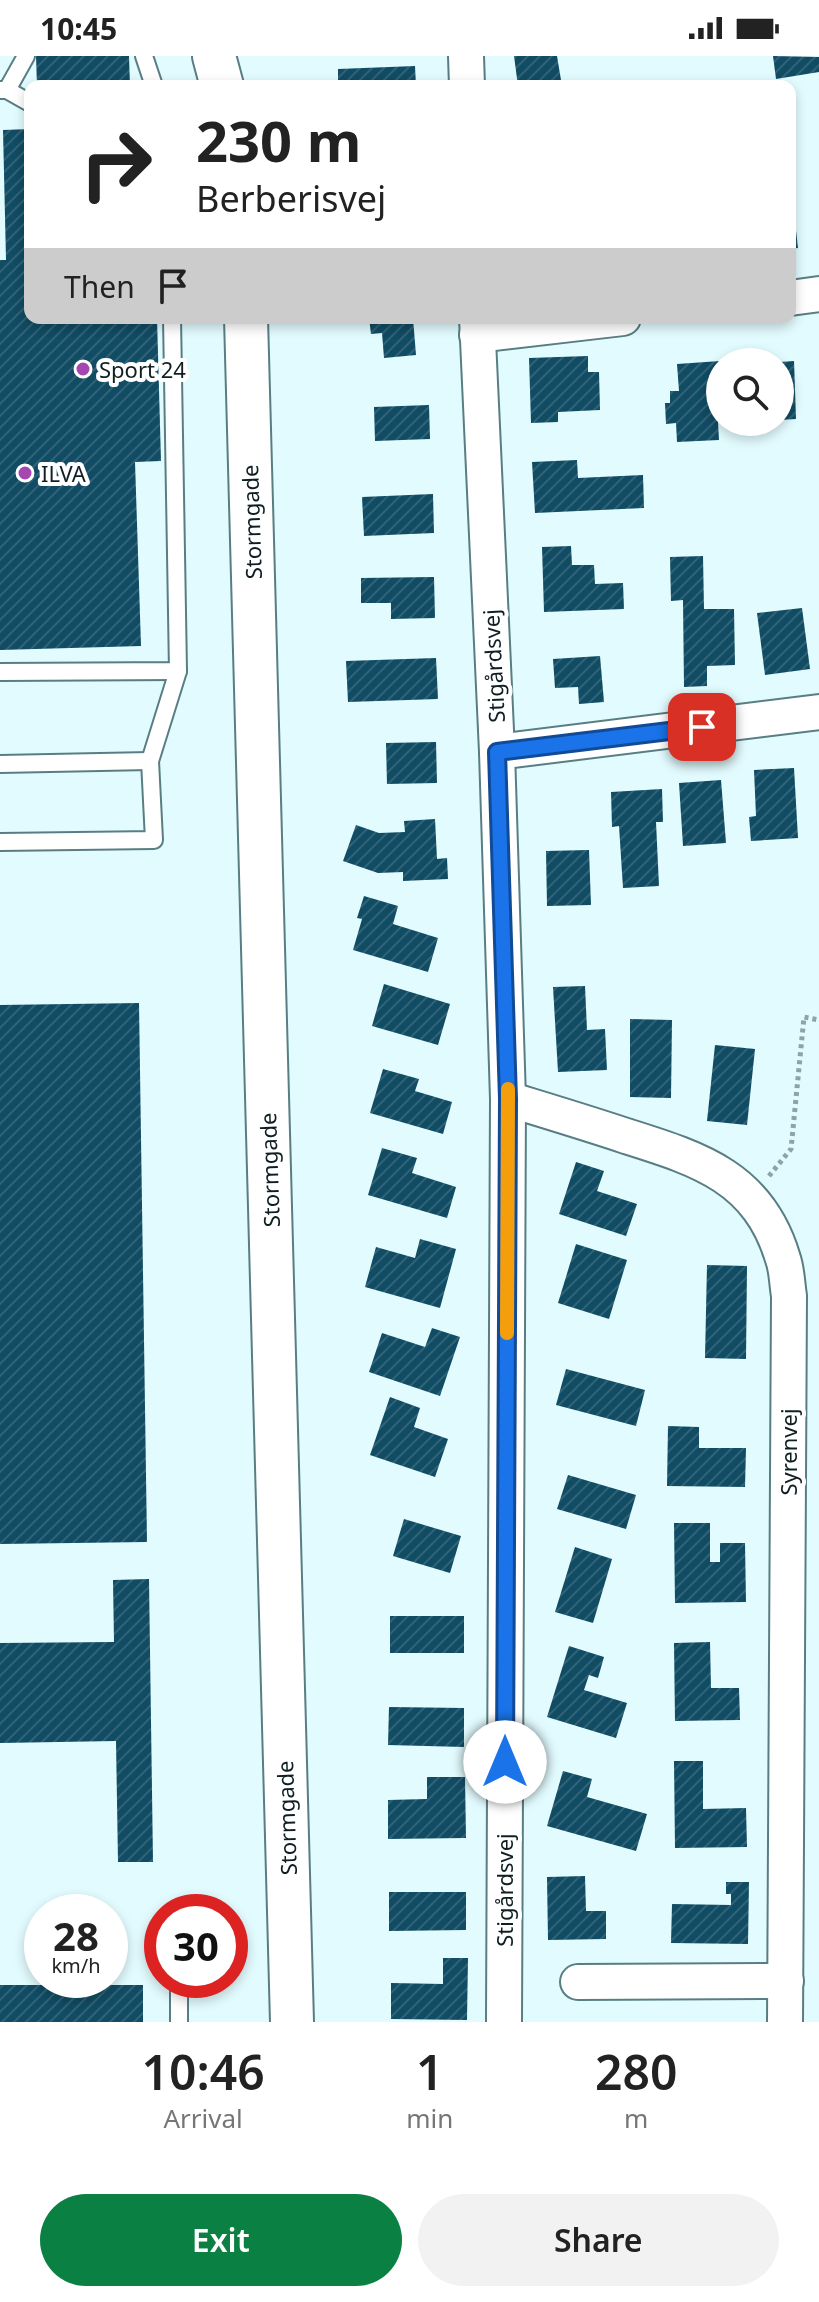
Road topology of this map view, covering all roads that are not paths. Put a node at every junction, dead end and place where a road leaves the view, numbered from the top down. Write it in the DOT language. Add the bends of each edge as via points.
graph roads {
  1 [pos="26,56"];
  2 [pos="144,56"];
  3 [pos="214,56"];
  4 [pos="243,56"];
  5 [pos="466,56"];
  6 [pos="152,80"];
  7 [pos="220,80"];
  8 [pos="243,80"];
  9 [pos="467,80"];
  10 [pos="4,90"];
  11 [pos="24,100"];
  12 [pos="819,294"];
  13 [pos="796,297"];
  14 [pos="172,324"];
  15 [pos="246,324"];
  16 [pos="514,324"];
  17 [pos="477,326"];
  18 [pos="178,671"];
  19 [pos="0,672"];
  20 [pos="819,712"];
  21 [pos="497,752"];
  22 [pos="150,761"];
  23 [pos="0,764"];
  24 [pos="0,842"];
  25 [pos="508,1099"];
  26 [pos="786,1981"];
  27 [pos="578,1982"];
  28 [pos="179,1998"];
  29 [pos="179,2022"];
  30 [pos="292,2022"];
  31 [pos="504,2022"];
  32 [pos="785,2022"];
  1 -- 10 [label="lane"];
  2 -- 6 [label="lane"];
  3 -- 7 [label="street"];
  4 -- 8 [label="street"];
  5 -- 9 [label="street"];
  10 -- 11 [label="lane"];
  12 -- 13 [label="street"];
  14 -- 18 [label="lane"];
  15 -- 30 [label="street, Stormgade"];
  16 -- 17 [label="street"];
  17 -- 21 [label="street, Stigårdsvej"];
  18 -- 19 [label="lane"];
  18 -- 22 [label="lane"];
  20 -- 21 [label="street"];
  21 -- 25 [label="street, Stigårdsvej"];
  22 -- 23 [label="lane"];
  22 -- 24 [label="lane" via="154,840"];
  25 -- 26 [label="street, Syrenvej" via="686,1155 722,1172 751,1199 771,1228 784,1261 789,1296"];
  25 -- 31 [label="street, Stigårdsvej"];
  26 -- 27 [label="street"];
  26 -- 32 [label="street, Syrenvej"];
  28 -- 29 [label="lane"];
}
